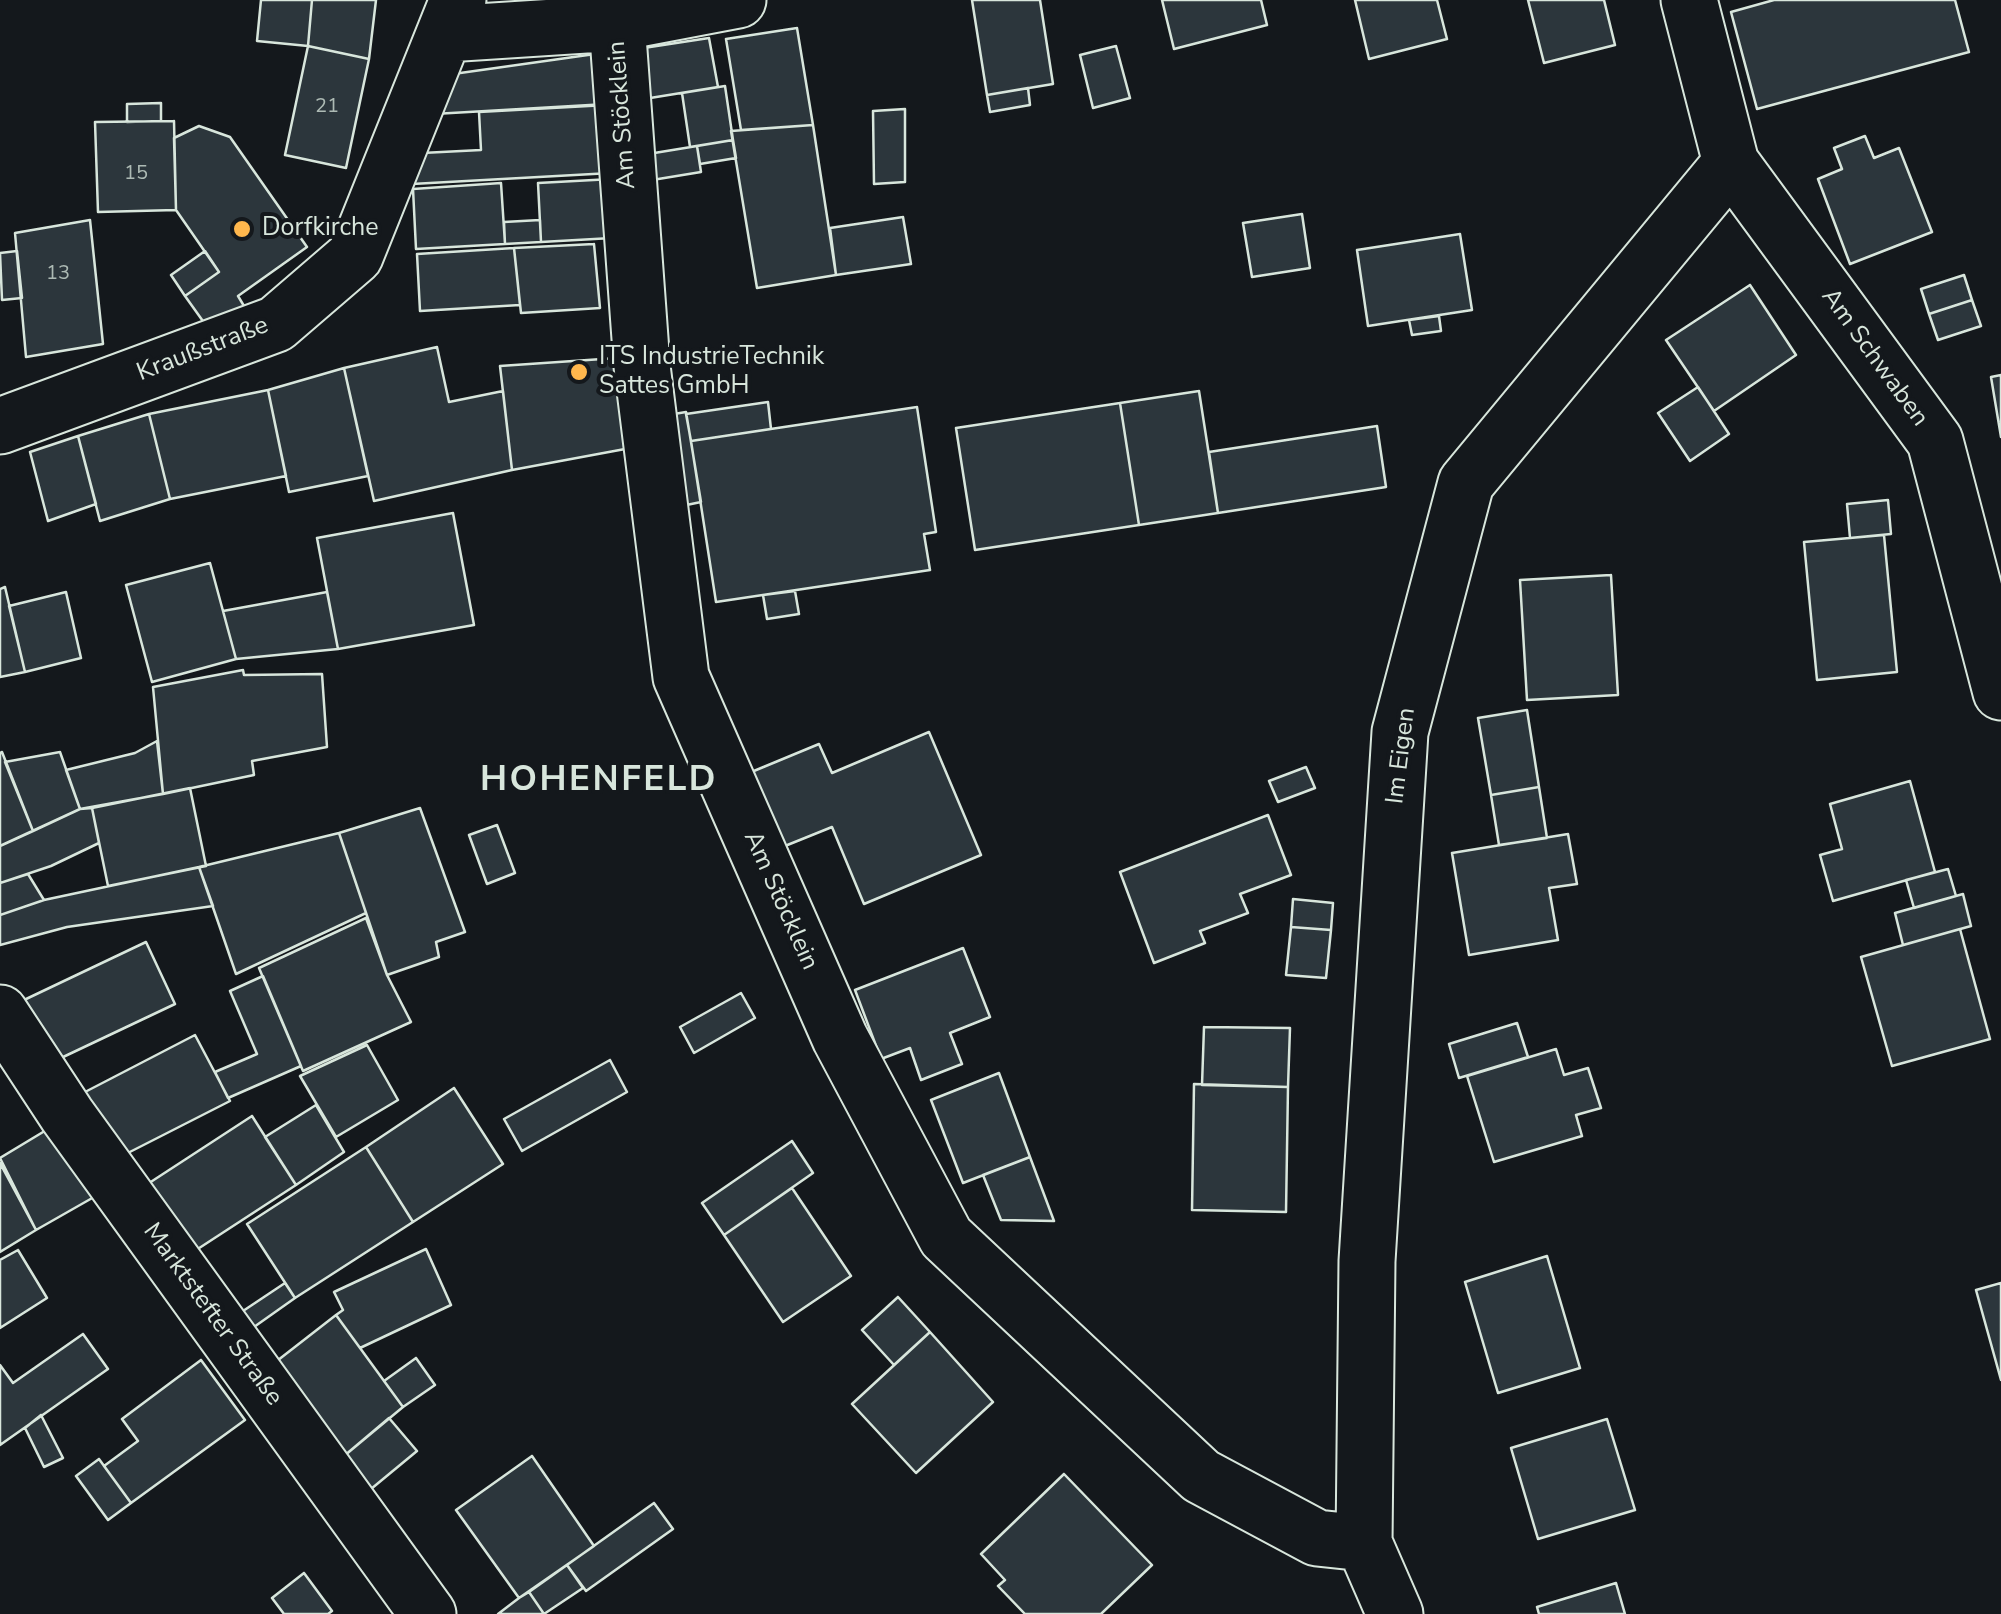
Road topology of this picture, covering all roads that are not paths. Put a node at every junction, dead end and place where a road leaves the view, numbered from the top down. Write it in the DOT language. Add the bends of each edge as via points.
graph roads {
  1 [pos="738,0"];
  2 [pos="1689,0"];
  3 [pos="452,17"];
  4 [pos="617,23"];
  5 [pos="1732,163"];
  6 [pos="0,426"];
  7 [pos="2001,692"];
  8 [pos="0,1012"];
  9 [pos="1364,1543"];
  10 [pos="428,1614"];
  11 [pos="1394,1614"];
  1 -- 4 [label="street"];
  2 -- 5 [label="street"];
  3 -- 4 [label="street"];
  3 -- 6 [label="street, Kraußstraße" via="355,256 276,324"];
  4 -- 9 [label="street, Am Stöcklein" via="642,366 681,677 840,1038 946,1236 1201,1476 1317,1538"];
  5 -- 7 [label="street, Am Schwaben" via="1935,441"];
  5 -- 9 [label="street, Im Eigen" via="1466,484 1400,732 1366,1261"];
  8 -- 10 [label="street, Marktstefter Straße"];
  9 -- 11 [label="street, Im Eigen"];
}
